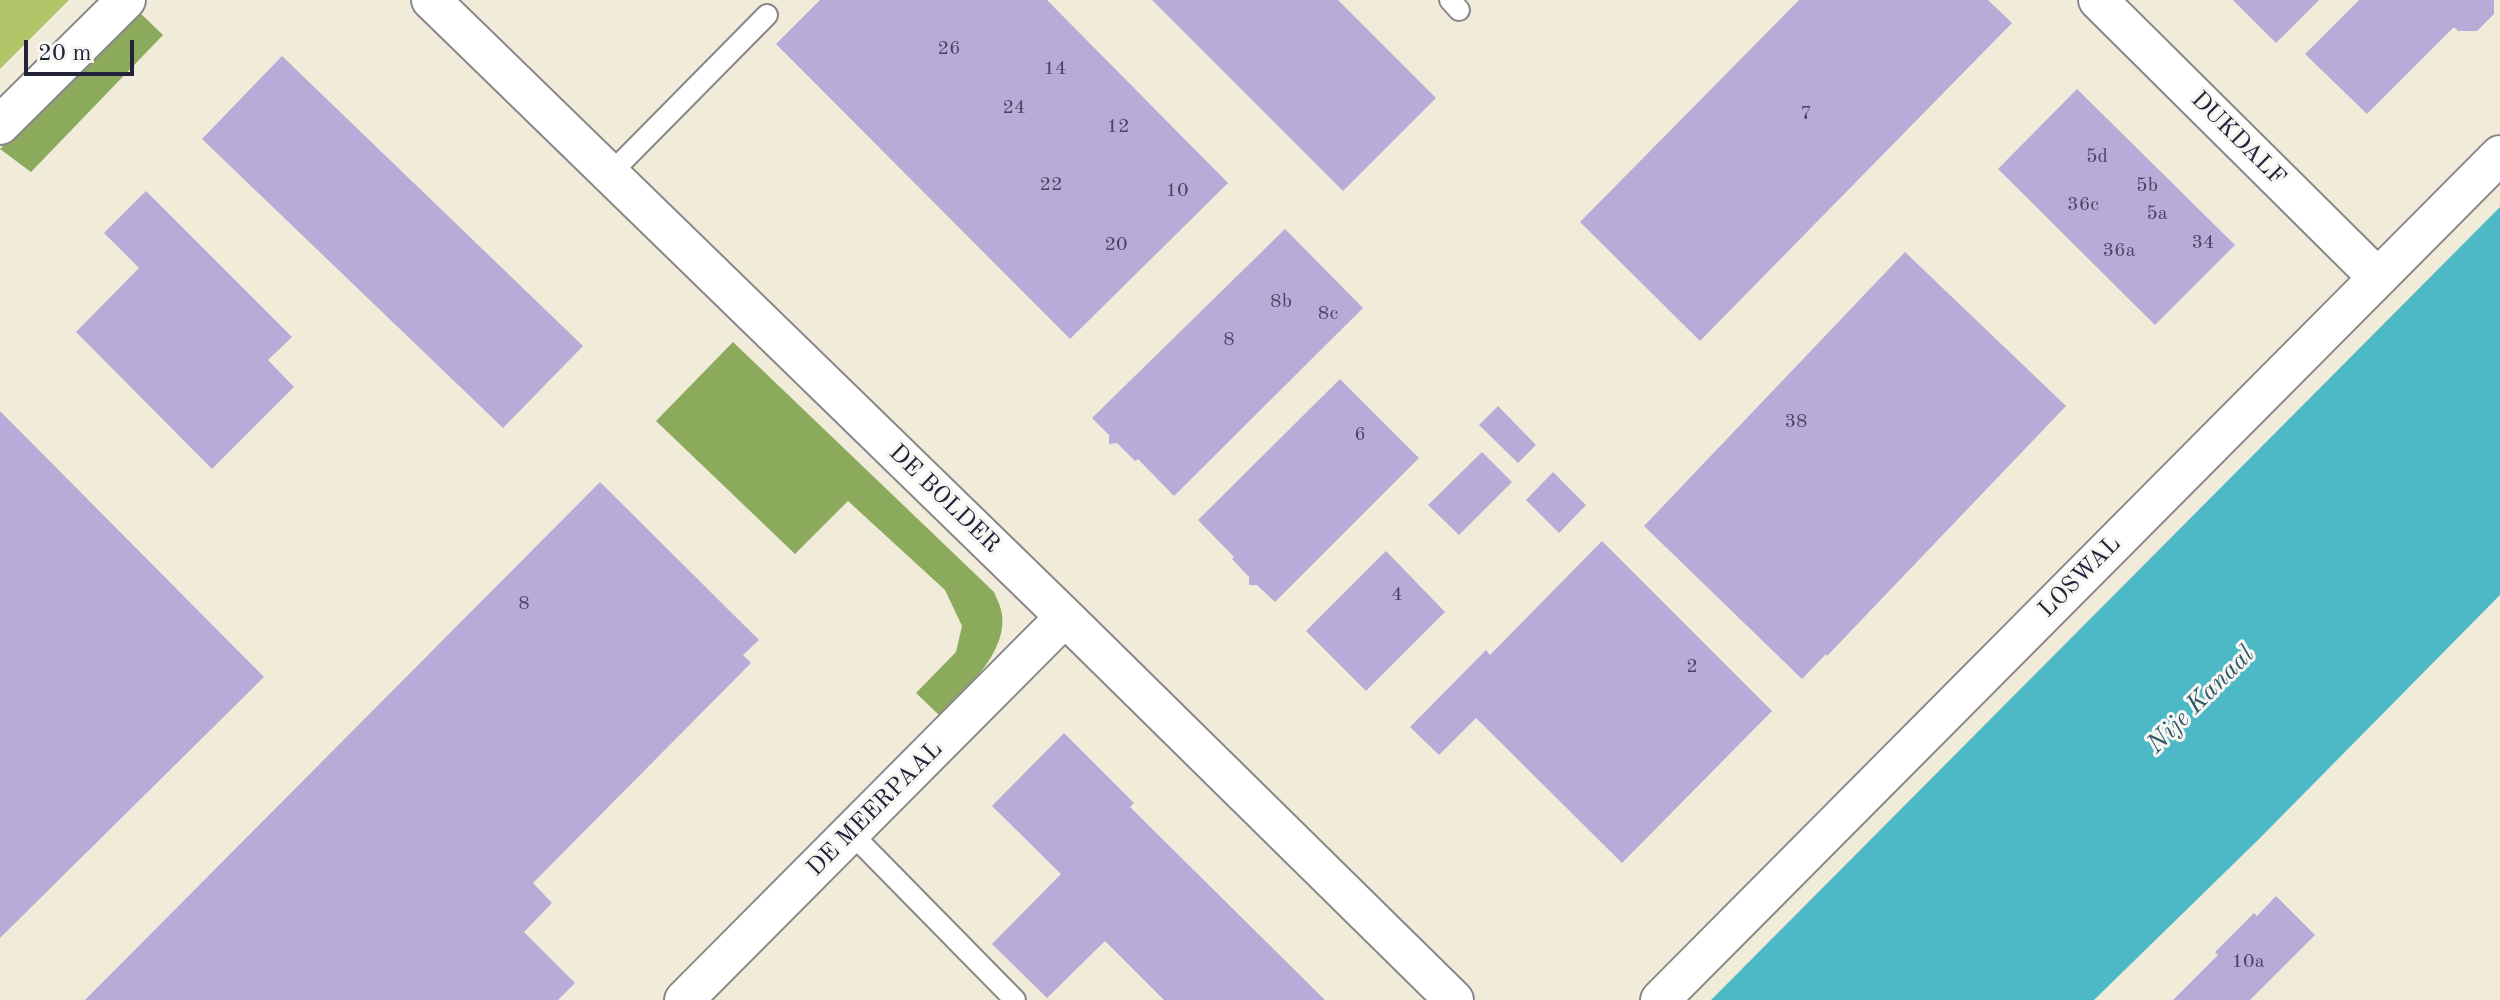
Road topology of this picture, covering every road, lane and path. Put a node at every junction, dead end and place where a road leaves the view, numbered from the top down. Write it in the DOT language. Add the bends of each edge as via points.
graph roads {
  1 [pos="126,0"];
  2 [pos="431,0"];
  3 [pos="2098,0"];
  4 [pos="767,15"];
  5 [pos="0,125"];
  6 [pos="2500,155"];
  7 [pos="610,174"];
  8 [pos="2377,277"];
  9 [pos="1065,617"];
  10 [pos="851,833"];
  11 [pos="684,1000"];
  12 [pos="1015,1000"];
  13 [pos="1454,1000"];
  14 [pos="1660,1000"];
  1 -- 5 [label="street"];
  2 -- 7 [label="street, DE BOLDER"];
  3 -- 8 [label="street, DUKDALF"];
  4 -- 7 [label="lane"];
  6 -- 8 [label="street, LOSWAL"];
  7 -- 9 [label="street, DE BOLDER"];
  8 -- 14 [label="street, LOSWAL"];
  9 -- 10 [label="street, DE MEERPAAL"];
  9 -- 13 [label="street, DE BOLDER"];
  10 -- 11 [label="street, DE MEERPAAL"];
  10 -- 12 [label="lane"];
}
